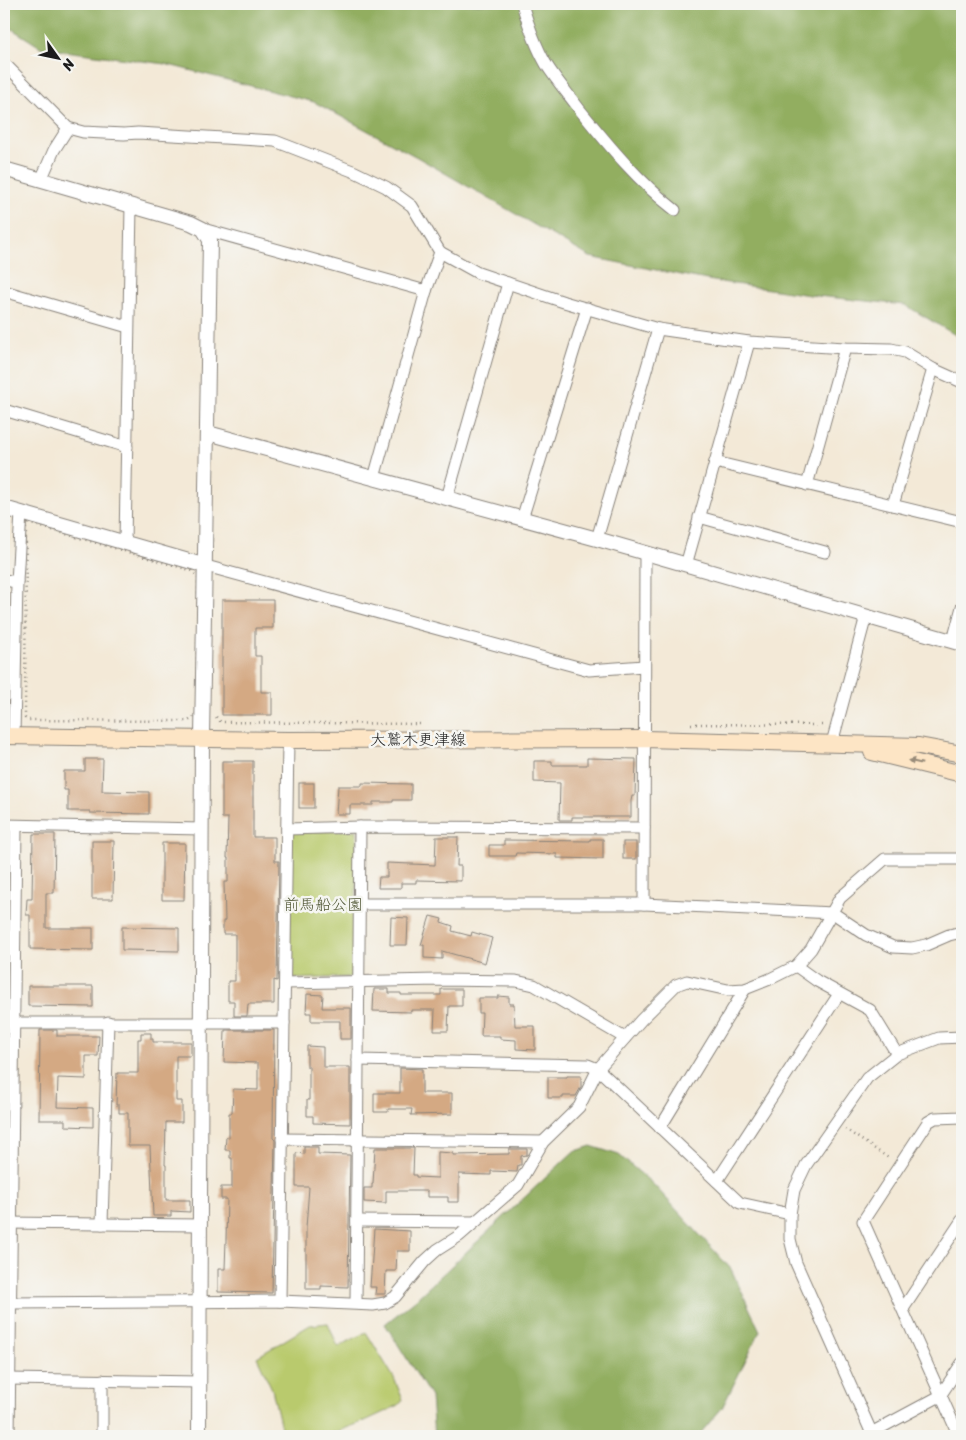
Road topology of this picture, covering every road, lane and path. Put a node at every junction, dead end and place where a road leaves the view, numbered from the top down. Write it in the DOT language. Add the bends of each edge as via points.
graph roads {
  1 [pos="522,4"];
  2 [pos="4,65"];
  3 [pos="68,128"];
  4 [pos="4,169"];
  5 [pos="41,180"];
  6 [pos="131,206"];
  7 [pos="675,210"];
  8 [pos="203,229"];
  9 [pos="440,252"];
  10 [pos="508,283"];
  11 [pos="4,291"];
  12 [pos="426,291"];
  13 [pos="587,308"];
  14 [pos="128,328"];
  15 [pos="658,329"];
  16 [pos="749,342"];
  17 [pos="844,348"];
  18 [pos="933,370"];
  19 [pos="962,382"];
  20 [pos="4,410"];
  21 [pos="208,433"];
  22 [pos="127,447"];
  23 [pos="715,462"];
  24 [pos="374,478"];
  25 [pos="807,484"];
  26 [pos="447,498"];
  27 [pos="894,505"];
  28 [pos="4,508"];
  29 [pos="21,513"];
  30 [pos="699,517"];
  31 [pos="522,518"];
  32 [pos="962,522"];
  33 [pos="597,539"];
  34 [pos="125,542"];
  35 [pos="825,552"];
  36 [pos="645,553"];
  37 [pos="686,564"];
  38 [pos="206,566"];
  39 [pos="4,580"];
  40 [pos="17,582"];
  41 [pos="962,607"];
  42 [pos="866,616"];
  43 [pos="958,642"];
  44 [pos="10,648"];
  45 [pos="644,666"];
  46 [pos="214,715"];
  47 [pos="26,718"];
  48 [pos="427,724"];
  49 [pos="690,724"];
  50 [pos="824,725"];
  51 [pos="9,736"];
  52 [pos="202,738"];
  53 [pos="644,739"];
  54 [pos="288,740"];
  55 [pos="832,743"];
  56 [pos="962,754"];
  57 [pos="962,774"];
  58 [pos="10,826"];
  59 [pos="360,826"];
  60 [pos="202,828"];
  61 [pos="644,828"];
  62 [pos="287,829"];
  63 [pos="962,859"];
  64 [pos="359,904"];
  65 [pos="644,904"];
  66 [pos="833,913"];
  67 [pos="962,932"];
  68 [pos="796,966"];
  69 [pos="359,981"];
  70 [pos="284,983"];
  71 [pos="745,989"];
  72 [pos="839,994"];
  73 [pos="108,1022"];
  74 [pos="201,1022"];
  75 [pos="9,1023"];
  76 [pos="284,1023"];
  77 [pos="962,1037"];
  78 [pos="625,1038"];
  79 [pos="897,1054"];
  80 [pos="358,1060"];
  81 [pos="598,1070"];
  82 [pos="962,1117"];
  83 [pos="835,1123"];
  84 [pos="660,1128"];
  85 [pos="282,1139"];
  86 [pos="358,1140"];
  87 [pos="543,1142"];
  88 [pos="900,1166"];
  89 [pos="717,1181"];
  90 [pos="790,1214"];
  91 [pos="962,1220"];
  92 [pos="357,1221"];
  93 [pos="475,1222"];
  94 [pos="7,1223"];
  95 [pos="102,1224"];
  96 [pos="200,1225"];
  97 [pos="280,1301"];
  98 [pos="200,1302"];
  99 [pos="11,1303"];
  100 [pos="356,1303"];
  101 [pos="903,1309"];
  102 [pos="962,1363"];
  103 [pos="9,1379"];
  104 [pos="102,1380"];
  105 [pos="200,1382"];
  106 [pos="940,1396"];
  107 [pos="872,1435"];
  108 [pos="9,1436"];
  109 [pos="102,1436"];
  110 [pos="199,1436"];
  111 [pos="959,1436"];
  1 -- 7 [label="street" via="546,64 561,85 645,185"];
  2 -- 3 [label="street"];
  3 -- 5 [label="street"];
  3 -- 9 [label="street" via="84,132 275,141 386,186 412,206"];
  4 -- 5 [label="street"];
  5 -- 6 [label="street"];
  6 -- 8 [label="street"];
  6 -- 14 [label="street"];
  8 -- 12 [label="street"];
  8 -- 21 [label="street" via="210,240"];
  9 -- 10 [label="street" via="478,273"];
  9 -- 12 [label="street"];
  10 -- 13 [label="street"];
  10 -- 26 [label="street"];
  11 -- 14 [label="street"];
  12 -- 24 [label="street"];
  13 -- 15 [label="street"];
  13 -- 31 [label="street"];
  14 -- 22 [label="street"];
  15 -- 16 [label="street"];
  15 -- 33 [label="street"];
  16 -- 17 [label="street"];
  16 -- 23 [label="street"];
  17 -- 18 [label="street" via="905,352"];
  17 -- 25 [label="street"];
  18 -- 19 [label="street"];
  18 -- 27 [label="street"];
  20 -- 22 [label="street"];
  21 -- 24 [label="street"];
  21 -- 38 [label="street"];
  22 -- 34 [label="street"];
  23 -- 25 [label="street"];
  23 -- 30 [label="street"];
  24 -- 26 [label="street"];
  25 -- 27 [label="street"];
  26 -- 31 [label="street"];
  27 -- 32 [label="street"];
  28 -- 29 [label="street"];
  29 -- 34 [label="street"];
  29 -- 40 [label="street"];
  30 -- 35 [label="street"];
  30 -- 37 [label="street"];
  31 -- 33 [label="street"];
  33 -- 36 [label="street"];
  34 -- 38 [label="street"];
  36 -- 37 [label="street"];
  36 -- 45 [label="street"];
  37 -- 42 [label="street"];
  38 -- 45 [label="street" via="589,670"];
  38 -- 52 [label="street"];
  39 -- 40 [label="street"];
  40 -- 44 [label="street"];
  41 -- 43 [label="street"];
  42 -- 43 [label="street"];
  42 -- 55 [label="street"];
  44 -- 51 [label="street"];
  45 -- 53 [label="street"];
  46 -- 48 [label="path" via="221,722"];
  47 -- 47 [label="path" via="178,721 193,718 196,714 198,578 193,570 26,525"];
  49 -- 50 [label="path"];
  51 -- 52 [label="main road, 大鷲木更津線"];
  52 -- 54 [label="main road, 大鷲木更津線"];
  52 -- 60 [label="street"];
  53 -- 54 [label="main road, 大鷲木更津線"];
  53 -- 55 [label="main road, 大鷲木更津線"];
  53 -- 61 [label="street"];
  54 -- 62 [label="street"];
  55 -- 56 [label="main road" via="919,746"];
  57 -- 55 [label="main road, one-way"];
  58 -- 60 [label="street"];
  58 -- 75 [label="street"];
  59 -- 61 [label="street"];
  59 -- 62 [label="street"];
  59 -- 64 [label="street"];
  60 -- 74 [label="street"];
  61 -- 65 [label="street"];
  62 -- 70 [label="street"];
  63 -- 66 [label="street" via="885,860 840,898"];
  64 -- 65 [label="street"];
  64 -- 69 [label="street"];
  65 -- 66 [label="street"];
  66 -- 67 [label="street" via="866,935 893,947 926,945"];
  66 -- 68 [label="street" via="811,949"];
  68 -- 71 [label="street"];
  68 -- 72 [label="street"];
  69 -- 70 [label="street"];
  69 -- 78 [label="street" via="496,981 534,985"];
  69 -- 80 [label="street"];
  70 -- 76 [label="street"];
  71 -- 78 [label="street" via="728,990 687,981 676,985"];
  71 -- 84 [label="street"];
  72 -- 79 [label="street" via="870,1010"];
  72 -- 89 [label="street"];
  73 -- 74 [label="street"];
  73 -- 75 [label="street"];
  73 -- 95 [label="street"];
  74 -- 76 [label="street"];
  74 -- 96 [label="street"];
  75 -- 94 [label="street"];
  76 -- 85 [label="street"];
  77 -- 79 [label="street" via="939,1038"];
  78 -- 81 [label="street"];
  79 -- 83 [label="street" via="867,1078"];
  80 -- 81 [label="street" via="588,1065"];
  80 -- 86 [label="street"];
  81 -- 84 [label="street"];
  81 -- 87 [label="street" via="579,1107"];
  82 -- 88 [label="street" via="935,1118 928,1122"];
  83 -- 88 [label="path"];
  83 -- 90 [label="street" via="806,1165 794,1190"];
  84 -- 89 [label="street"];
  85 -- 86 [label="street"];
  85 -- 97 [label="street"];
  86 -- 87 [label="street"];
  86 -- 92 [label="street"];
  87 -- 93 [label="street" via="518,1185"];
  88 -- 101 [label="street" via="863,1221"];
  89 -- 90 [label="street" via="740,1203"];
  90 -- 107 [label="street" via="790,1239 796,1263"];
  91 -- 101 [label="street"];
  92 -- 93 [label="street"];
  92 -- 100 [label="street"];
  93 -- 100 [label="street" via="425,1261 395,1297 379,1304"];
  94 -- 95 [label="street"];
  94 -- 99 [label="street"];
  95 -- 96 [label="street"];
  96 -- 98 [label="street"];
  97 -- 98 [label="street"];
  97 -- 100 [label="street"];
  98 -- 99 [label="street"];
  98 -- 105 [label="street"];
  99 -- 103 [label="street"];
  101 -- 106 [label="street"];
  102 -- 106 [label="street"];
  103 -- 104 [label="street"];
  103 -- 108 [label="street"];
  104 -- 105 [label="street"];
  104 -- 109 [label="street"];
  105 -- 110 [label="street"];
  106 -- 107 [label="street"];
  106 -- 111 [label="street"];
}
